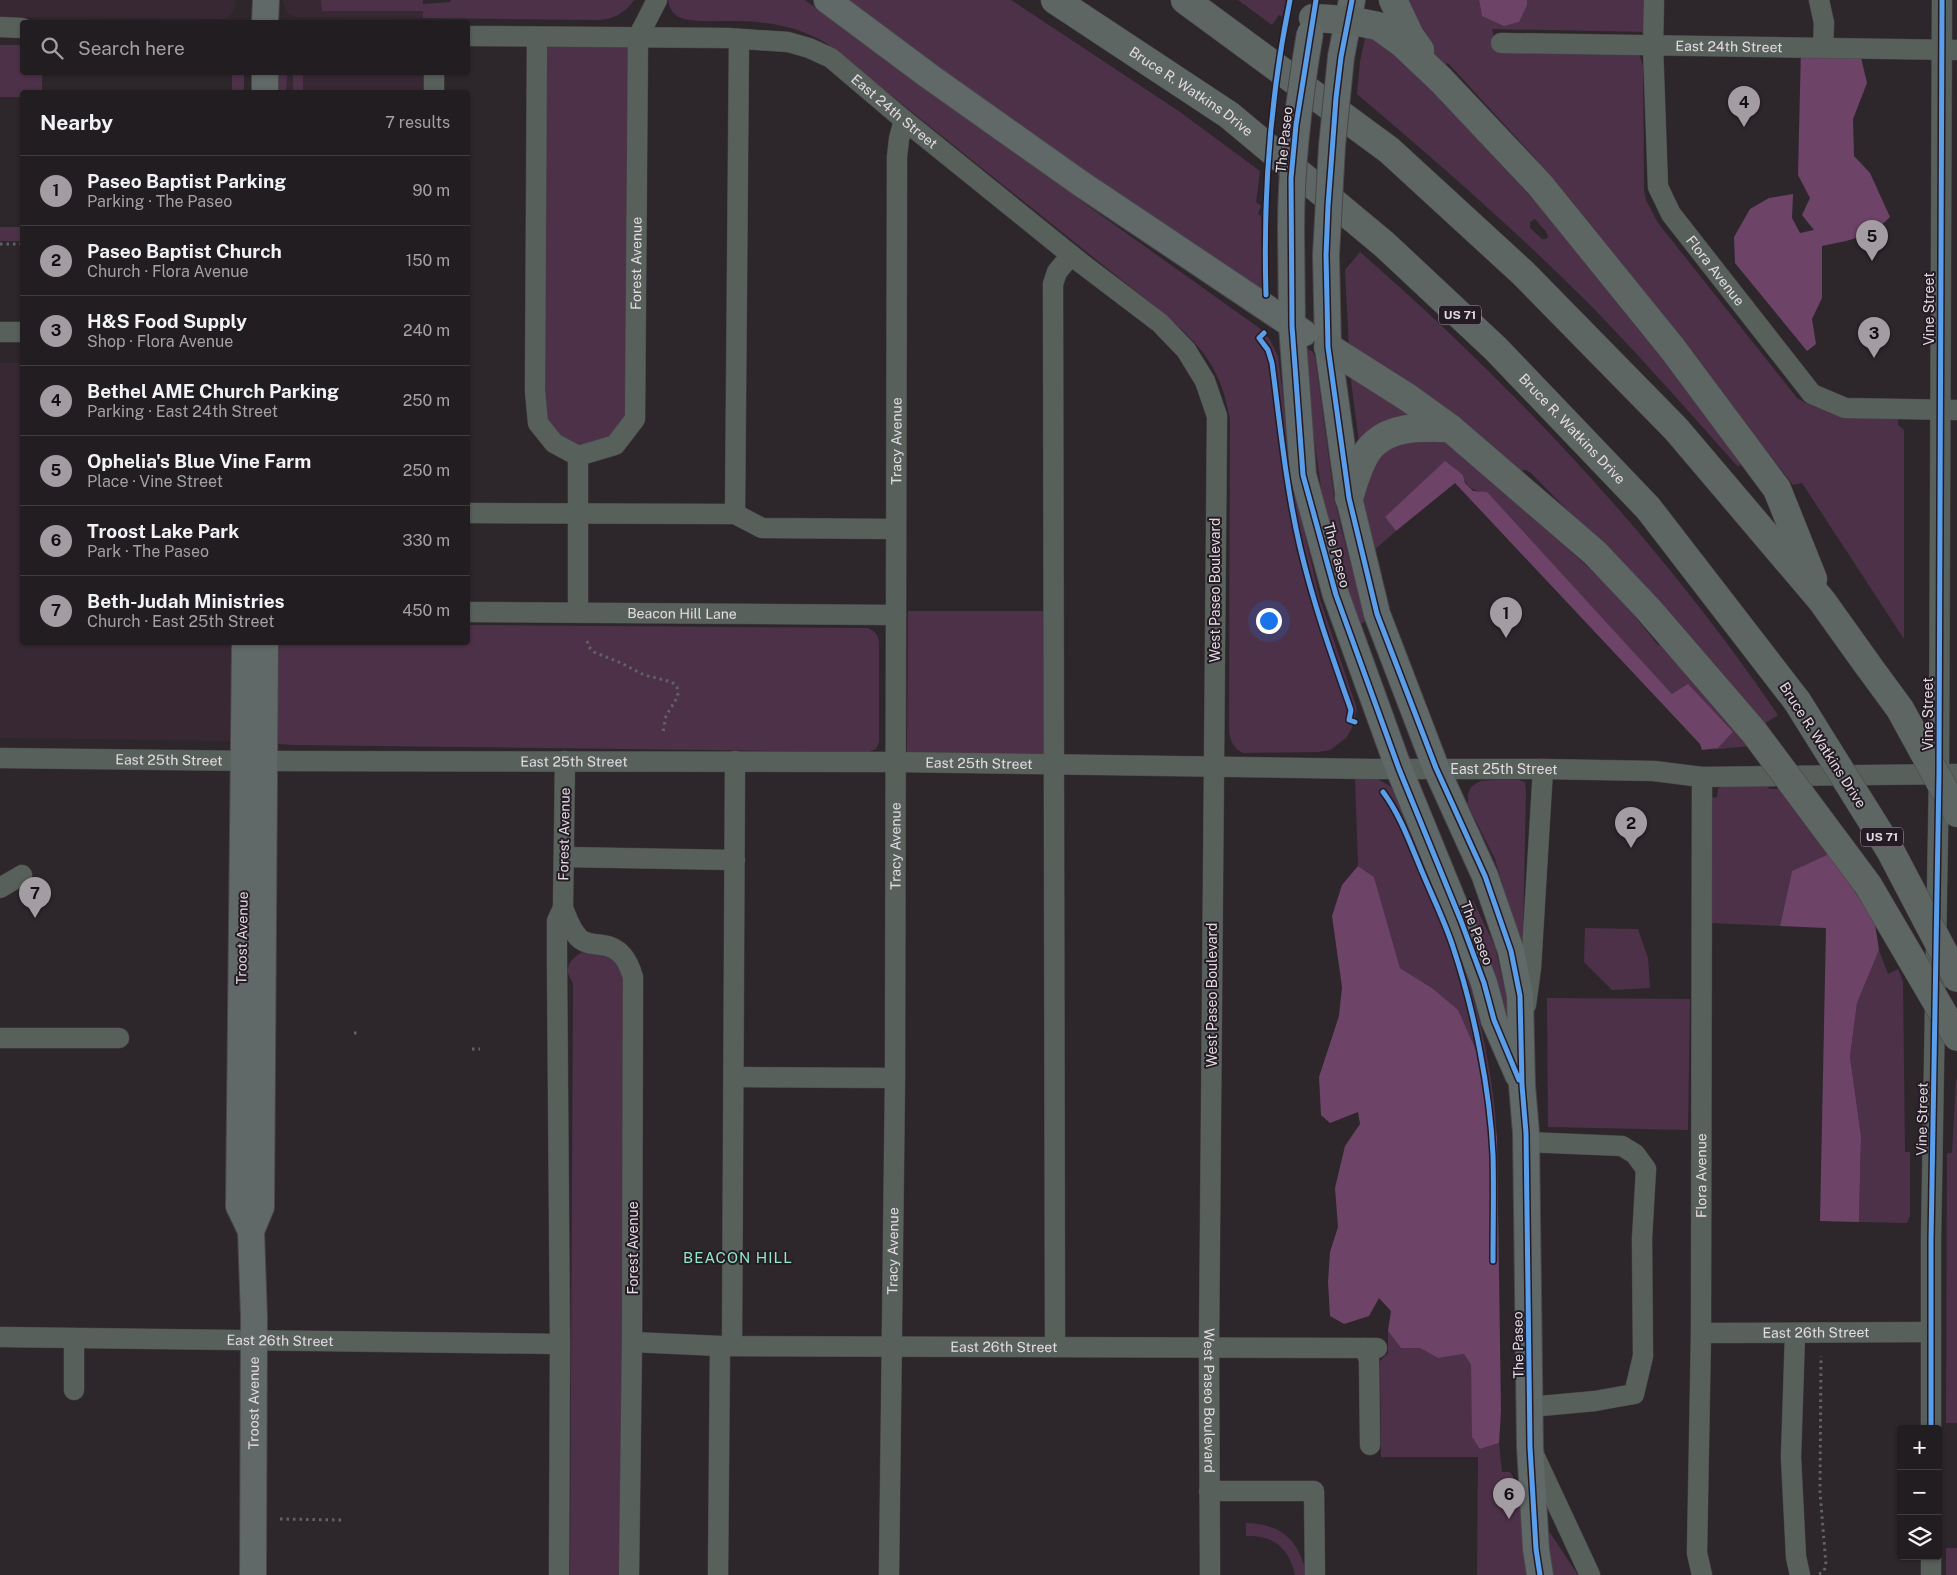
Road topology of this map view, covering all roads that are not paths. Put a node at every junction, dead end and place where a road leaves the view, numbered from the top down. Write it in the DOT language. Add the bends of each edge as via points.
graph roads {
  1 [pos="266,0"];
  2 [pos="656,0"];
  3 [pos="827,0"];
  4 [pos="1056,0"];
  5 [pos="1185,0"];
  6 [pos="1392,0"];
  7 [pos="1654,0"];
  8 [pos="1819,0"];
  9 [pos="1942,0"];
  10 [pos="1350,10"];
  11 [pos="1313,17"];
  12 [pos="266,20"];
  13 [pos="0,27"];
  14 [pos="20,28"];
  15 [pos="470,36"];
  16 [pos="537,36"];
  17 [pos="638,37"];
  18 [pos="739,39"];
  19 [pos="1501,43"];
  20 [pos="1654,46"];
  21 [pos="1823,48"];
  22 [pos="1949,50"];
  23 [pos="265,75"];
  24 [pos="434,75"];
  25 [pos="1441,80"];
  26 [pos="264,90"];
  27 [pos="434,90"];
  28 [pos="904,120"];
  29 [pos="1071,255"];
  30 [pos="1292,326"];
  31 [pos="0,332"];
  32 [pos="20,332"];
  33 [pos="1328,347"];
  34 [pos="1948,410"];
  35 [pos="1217,416"];
  36 [pos="1450,428"];
  37 [pos="578,456"];
  38 [pos="1348,498"];
  39 [pos="470,513"];
  40 [pos="578,514"];
  41 [pos="735,514"];
  42 [pos="896,529"];
  43 [pos="1822,601"];
  44 [pos="470,612"];
  45 [pos="578,612"];
  46 [pos="896,615"];
  47 [pos="245,645"];
  48 [pos="265,645"];
  49 [pos="0,758"];
  50 [pos="254,760"];
  51 [pos="565,761"];
  52 [pos="735,762"];
  53 [pos="895,762"];
  54 [pos="1054,764"];
  55 [pos="1214,766"];
  56 [pos="1436,768"];
  57 [pos="1399,769"];
  58 [pos="1543,769"];
  59 [pos="1948,774"];
  60 [pos="1702,777"];
  61 [pos="1957,813"];
  62 [pos="564,857"];
  63 [pos="735,860"];
  64 [pos="22,875"];
  65 [pos="0,888"];
  66 [pos="563,908"];
  67 [pos="594,945"];
  68 [pos="557,964"];
  69 [pos="1957,978"];
  70 [pos="1522,1030"];
  71 [pos="1957,1037"];
  72 [pos="0,1038"];
  73 [pos="119,1038"];
  74 [pos="734,1077"];
  75 [pos="894,1078"];
  76 [pos="1522,1085"];
  77 [pos="1526,1142"];
  78 [pos="1931,1332"];
  79 [pos="1701,1333"];
  80 [pos="1795,1334"];
  81 [pos="0,1337"];
  82 [pos="74,1338"];
  83 [pos="254,1340"];
  84 [pos="632,1342"];
  85 [pos="560,1344"];
  86 [pos="726,1346"];
  87 [pos="891,1347"];
  88 [pos="1055,1347"];
  89 [pos="1209,1347"];
  90 [pos="74,1390"];
  91 [pos="1530,1407"];
  92 [pos="1931,1425"];
  93 [pos="1370,1444"];
  94 [pos="1530,1447"];
  95 [pos="1209,1491"];
  96 [pos="1931,1560"];
  97 [pos="253,1575"];
  98 [pos="559,1575"];
  99 [pos="628,1575"];
  100 [pos="718,1575"];
  101 [pos="889,1575"];
  102 [pos="1210,1575"];
  103 [pos="1315,1575"];
  104 [pos="1540,1575"];
  105 [pos="1590,1575"];
  106 [pos="1702,1575"];
  107 [pos="1800,1575"];
  108 [pos="1931,1575"];
  1 -- 12 [label="main road"];
  2 -- 17 [label="street"];
  3 -- 30 [label="main road" via="1080,183"];
  4 -- 69 [label="highway, Bruce R. Watkins Drive / US 71, bridge" via="1228,115 1385,245 1496,349 1648,508 1797,702 1890,850"];
  5 -- 43 [label="highway" via="1388,150 1523,273 1676,429"];
  6 -- 25 [label="highway" via="1410,36"];
  7 -- 20 [label="street, Flora Avenue"];
  8 -- 21 [label="street" via="1824,23"];
  9 -- 22 [label="street, Vine Street"];
  10 -- 11 [label="highway"];
  10 -- 25 [label="highway" via="1403,44"];
  10 -- 33 [label="main road, The Paseo, bridge" via="1341,57 1332,146 1326,255"];
  11 -- 30 [label="main road, The Paseo, bridge" via="1291,178"];
  13 -- 14 [label="street"];
  15 -- 16 [label="street, East 24th Street"];
  16 -- 17 [label="street, East 24th Street"];
  16 -- 37 [label="street" via="534,391 538,423 554,443"];
  17 -- 18 [label="street, East 24th Street"];
  17 -- 37 [label="street, Forest Avenue" via="635,419 616,445"];
  18 -- 28 [label="street, East 24th Street" via="788,42 831,58"];
  18 -- 41 [label="street"];
  19 -- 20 [label="street, East 24th Street"];
  20 -- 21 [label="street, East 24th Street"];
  20 -- 34 [label="street, Flora Avenue" via="1658,188 1671,214 1812,394 1846,408"];
  21 -- 22 [label="street, East 24th Street"];
  22 -- 34 [label="street, Vine Street"];
  23 -- 26 [label="main road"];
  24 -- 27 [label="street"];
  25 -- 43 [label="highway" via="1540,185 1672,348 1777,489"];
  28 -- 29 [label="street, East 24th Street"];
  28 -- 42 [label="street, Tracy Avenue" via="897,157"];
  29 -- 35 [label="street, East 24th Street" via="1160,323 1186,350 1205,381"];
  29 -- 54 [label="street" via="1057,272 1053,284"];
  30 -- 33 [label="main road"];
  30 -- 57 [label="main road, The Paseo" via="1303,475 1336,595"];
  31 -- 32 [label="street"];
  33 -- 36 [label="highway"];
  33 -- 38 [label="main road, The Paseo"];
  34 -- 59 [label="street, Vine Street"];
  35 -- 55 [label="street, West Paseo Boulevard"];
  36 -- 38 [label="highway" via="1414,428 1393,433 1375,443 1361,464"];
  36 -- 71 [label="highway, bridge" via="1595,554 1648,609 1754,732 1868,885"];
  37 -- 40 [label="street"];
  38 -- 56 [label="main road, The Paseo" via="1377,614"];
  39 -- 40 [label="street"];
  40 -- 41 [label="street"];
  40 -- 45 [label="street"];
  41 -- 42 [label="street" via="762,528"];
  42 -- 46 [label="street, Tracy Avenue"];
  43 -- 61 [label="highway, bridge" via="1900,709"];
  44 -- 45 [label="street, Beacon Hill Lane"];
  45 -- 46 [label="street, Beacon Hill Lane"];
  46 -- 53 [label="street, Tracy Avenue"];
  47 -- 50 [label="main road, Troost Avenue"];
  48 -- 50 [label="main road, Troost Avenue"];
  49 -- 50 [label="street, East 25th Street"];
  50 -- 51 [label="street, East 25th Street"];
  50 -- 83 [label="main road, Troost Avenue" via="239,1206 251,1231"];
  51 -- 52 [label="street, East 25th Street"];
  51 -- 62 [label="street, Forest Avenue"];
  52 -- 53 [label="street, East 25th Street"];
  52 -- 63 [label="street"];
  53 -- 54 [label="street, East 25th Street"];
  53 -- 75 [label="street, Tracy Avenue"];
  54 -- 55 [label="street, East 25th Street"];
  54 -- 88 [label="street"];
  55 -- 57 [label="street, East 25th Street"];
  55 -- 89 [label="street, West Paseo Boulevard"];
  56 -- 57 [label="street, East 25th Street"];
  56 -- 58 [label="street, East 25th Street"];
  56 -- 70 [label="main road, The Paseo" via="1485,876 1511,951 1520,996"];
  57 -- 76 [label="main road, The Paseo" via="1461,921 1494,1020"];
  58 -- 60 [label="street, East 25th Street" via="1654,771"];
  58 -- 70 [label="street" via="1531,968"];
  59 -- 60 [label="street, East 25th Street"];
  59 -- 78 [label="street, Vine Street" via="1931,1220"];
  60 -- 79 [label="street, Flora Avenue"];
  62 -- 63 [label="street"];
  62 -- 66 [label="street, Forest Avenue"];
  63 -- 74 [label="street"];
  64 -- 65 [label="street"];
  66 -- 67 [label="street, Forest Avenue" via="580,939"];
  66 -- 68 [label="street, Forest Avenue" via="557,921"];
  67 -- 68 [label="street, Forest Avenue" via="575,948"];
  67 -- 84 [label="street, Forest Avenue" via="617,950 629,963 633,977"];
  68 -- 85 [label="street, Forest Avenue"];
  70 -- 76 [label="main road, The Paseo"];
  72 -- 73 [label="street"];
  74 -- 75 [label="street"];
  74 -- 86 [label="street"];
  75 -- 87 [label="street, Tracy Avenue"];
  76 -- 77 [label="main road, The Paseo"];
  77 -- 91 [label="main road, The Paseo"];
  77 -- 91 [label="street" via="1622,1146 1635,1154 1646,1170 1642,1239 1643,1356 1634,1394"];
  78 -- 80 [label="street, East 26th Street"];
  78 -- 92 [label="street, Vine Street"];
  79 -- 80 [label="street, East 26th Street"];
  79 -- 106 [label="street, Flora Avenue" via="1697,1552"];
  80 -- 107 [label="street" via="1791,1458 1796,1557"];
  81 -- 82 [label="street, East 26th Street"];
  82 -- 83 [label="street, East 26th Street"];
  82 -- 90 [label="street"];
  83 -- 85 [label="street, East 26th Street"];
  83 -- 97 [label="main road, Troost Avenue"];
  84 -- 86 [label="street, East 26th Street"];
  84 -- 99 [label="street, Forest Avenue"];
  85 -- 98 [label="street, Forest Avenue"];
  86 -- 87 [label="street, East 26th Street"];
  86 -- 100 [label="street"];
  87 -- 88 [label="street, East 26th Street"];
  87 -- 101 [label="street, Tracy Avenue"];
  88 -- 89 [label="street, East 26th Street"];
  89 -- 93 [label="street, East 26th Street" via="1370,1348"];
  89 -- 95 [label="street, West Paseo Boulevard"];
  91 -- 94 [label="main road, The Paseo"];
  94 -- 104 [label="main road, The Paseo"];
  94 -- 105 [label="street"];
  95 -- 102 [label="street, West Paseo Boulevard"];
  95 -- 103 [label="street" via="1314,1490"];
  96 -- 108 [label="street"];
}
